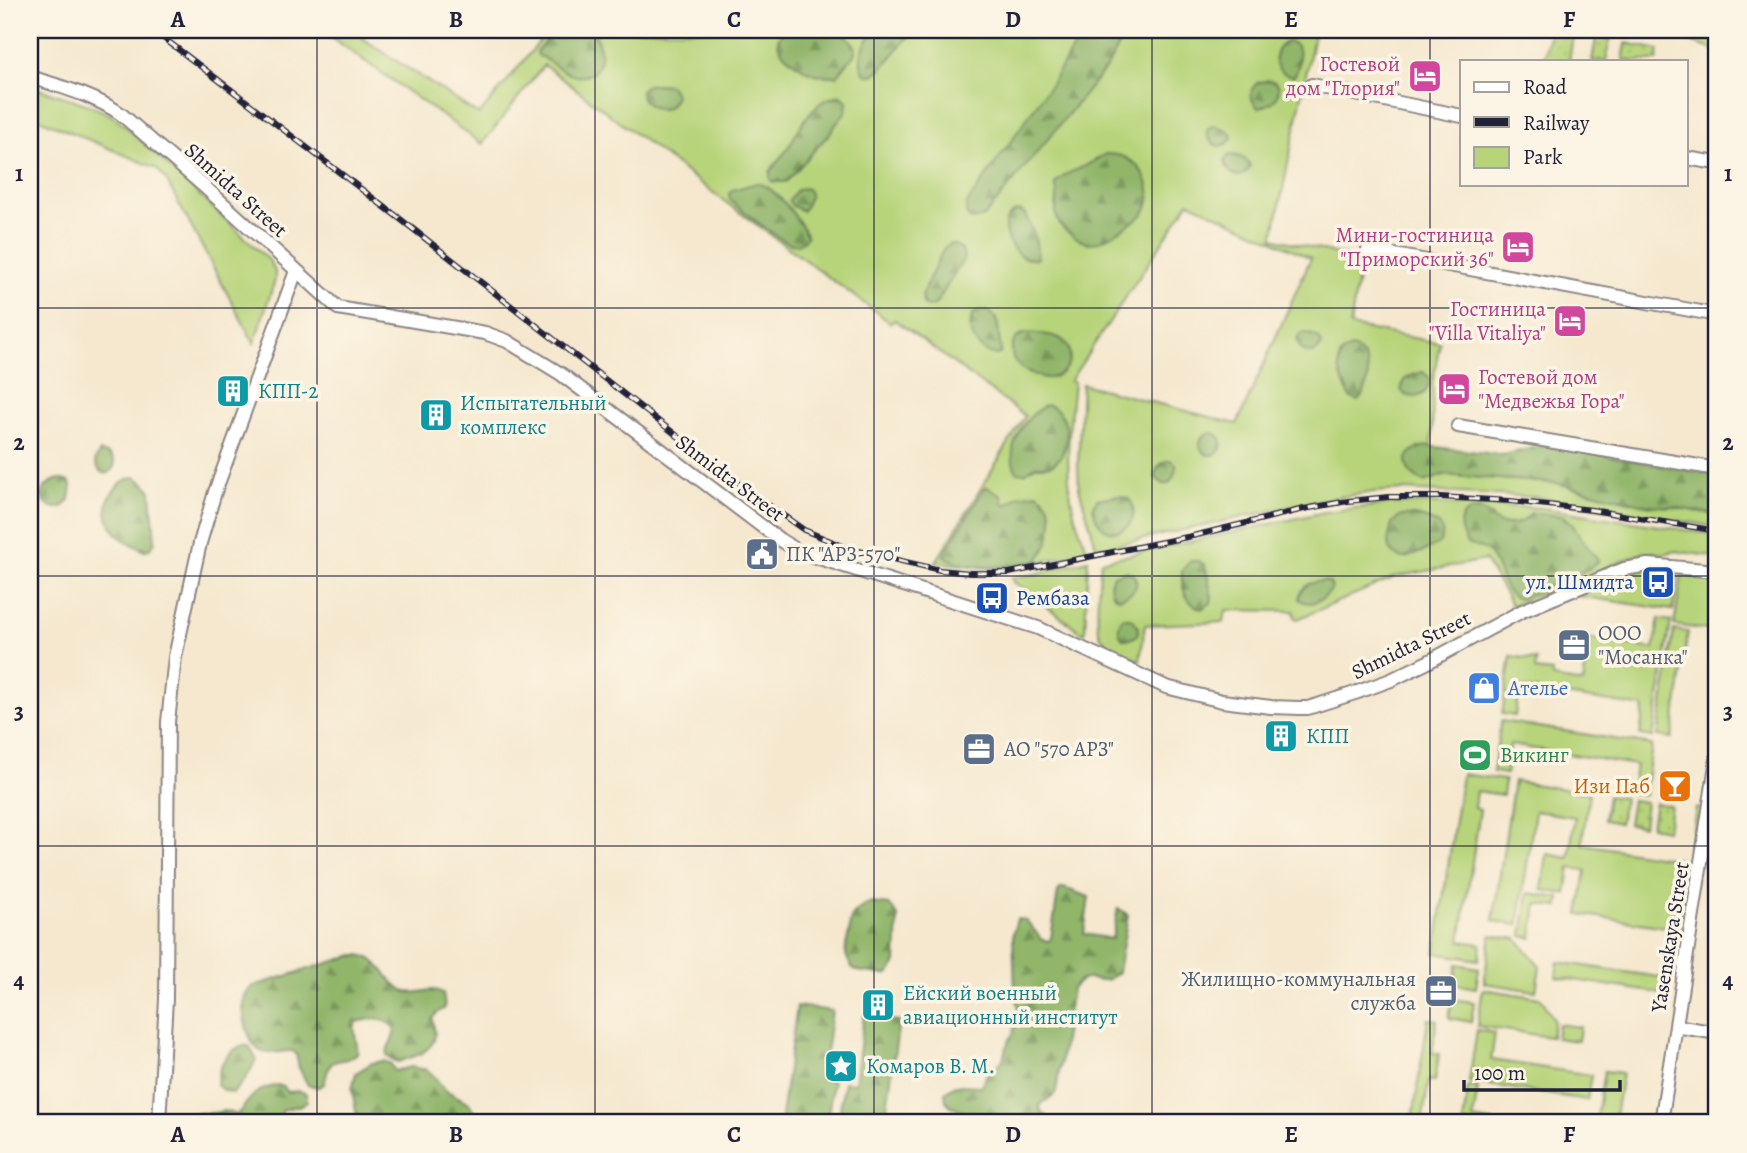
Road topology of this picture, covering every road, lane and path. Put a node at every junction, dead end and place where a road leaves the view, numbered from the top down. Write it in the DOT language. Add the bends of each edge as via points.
graph roads {
  1 [pos="30,77"];
  2 [pos="1312,85"];
  3 [pos="1460,116"];
  4 [pos="1688,158"];
  5 [pos="1717,163"];
  6 [pos="1368,250"];
  7 [pos="296,271"];
  8 [pos="1717,315"];
  9 [pos="1458,426"];
  10 [pos="1717,469"];
  11 [pos="1717,570"];
  12 [pos="1717,758"];
  13 [pos="1676,1026"];
  14 [pos="1717,1033"];
  15 [pos="159,1123"];
  16 [pos="1661,1123"];
  1 -- 7 [label="street, Shmidta Street" via="87,94 121,114"];
  2 -- 3 [label="street"];
  4 -- 5 [label="street"];
  6 -- 8 [label="street"];
  7 -- 11 [label="street, Shmidta Street" via="338,308 485,333 515,345 561,374 731,505 800,552 1038,628 1166,687 1222,701 1308,708 1391,680 1514,615 1623,569 1641,565"];
  7 -- 15 [label="street" via="215,492 175,657 168,722 166,999"];
  9 -- 10 [label="street"];
  12 -- 13 [label="street, Yasenskaya Street"];
  13 -- 14 [label="street"];
  13 -- 16 [label="street, Yasenskaya Street"];
}
